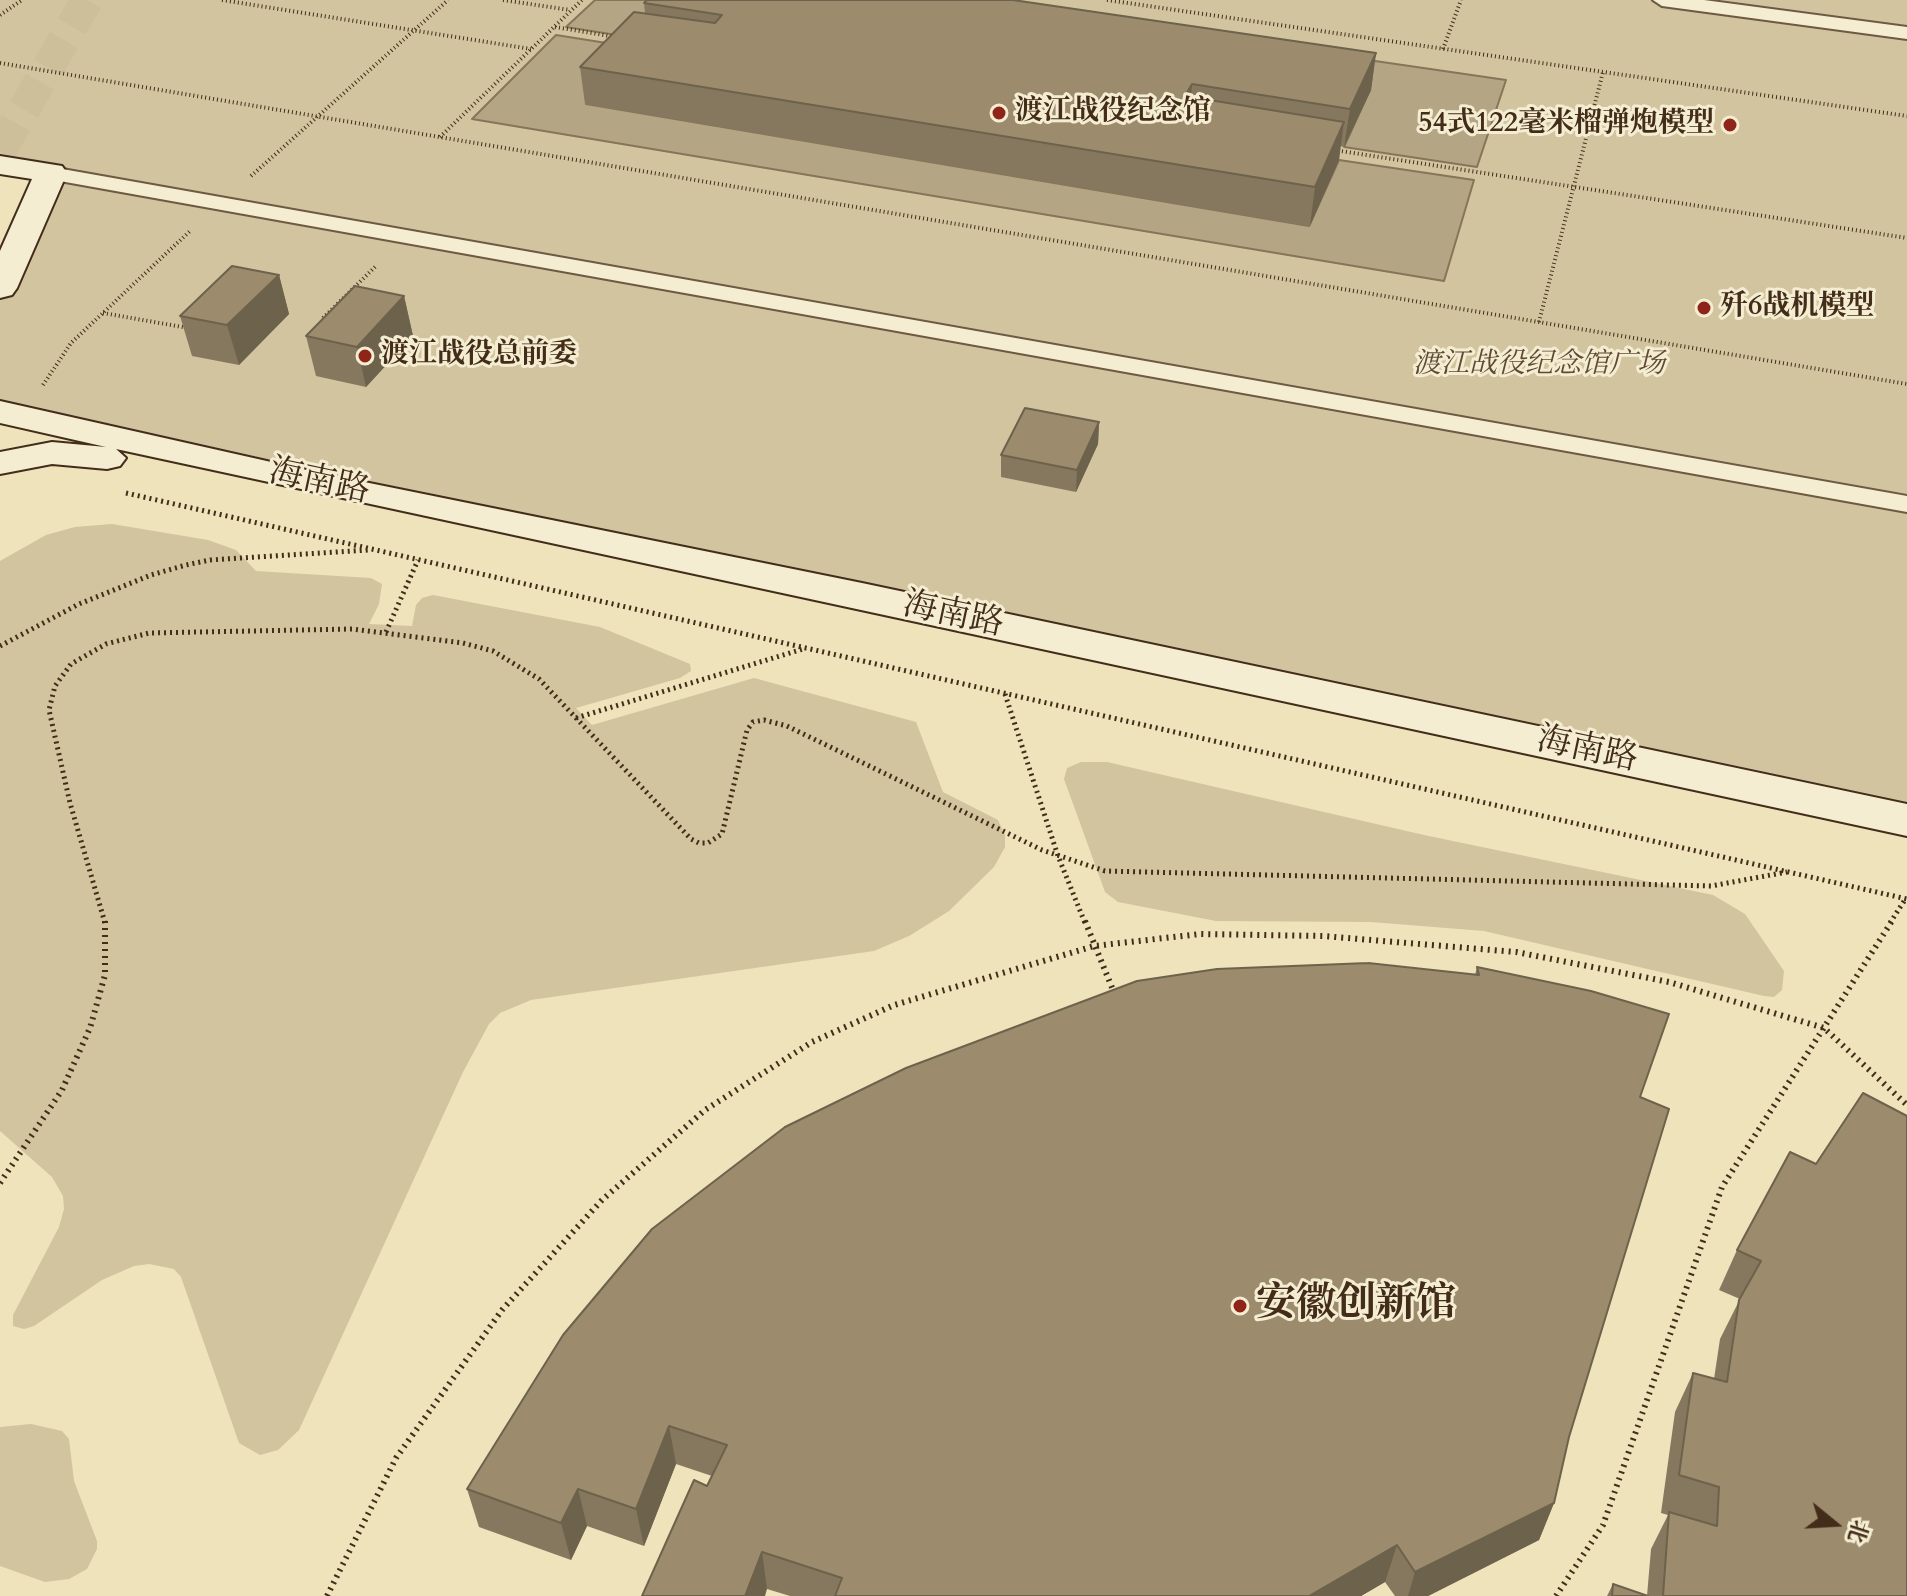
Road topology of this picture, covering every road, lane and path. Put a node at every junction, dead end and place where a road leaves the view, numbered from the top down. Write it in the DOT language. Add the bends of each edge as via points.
graph roads {
  1 [pos="22,0"];
  2 [pos="222,0"];
  3 [pos="448,0"];
  4 [pos="503,0"];
  5 [pos="582,0"];
  6 [pos="1107,0"];
  7 [pos="1461,0"];
  8 [pos="1662,0"];
  9 [pos="571,11"];
  10 [pos="0,15"];
  11 [pos="554,27"];
  12 [pos="414,30"];
  13 [pos="1907,33"];
  14 [pos="628,39"];
  15 [pos="531,49"];
  16 [pos="1443,49"];
  17 [pos="0,63"];
  18 [pos="1603,72"];
  19 [pos="1907,116"];
  20 [pos="318,117"];
  21 [pos="440,137"];
  22 [pos="1324,148"];
  23 [pos="0,165"];
  24 [pos="51,173"];
  25 [pos="1574,186"];
  26 [pos="220,203"];
  27 [pos="406,237"];
  28 [pos="1907,238"];
  29 [pos="0,288"];
  30 [pos="102,313"];
  31 [pos="323,318"];
  32 [pos="1539,322"];
  33 [pos="202,330"];
  34 [pos="1907,384"];
  35 [pos="12,414"];
  36 [pos="0,463"];
  37 [pos="320,484"];
  38 [pos="120,492"];
  39 [pos="1907,504"];
  40 [pos="377,550"];
  41 [pos="418,560"];
  42 [pos="386,632"];
  43 [pos="0,646"];
  44 [pos="807,648"];
  45 [pos="1005,694"];
  46 [pos="576,718"];
  47 [pos="1907,820"];
  48 [pos="1058,856"];
  49 [pos="1787,872"];
  50 [pos="1907,898"];
  51 [pos="1094,946"];
  52 [pos="1117,1001"];
  53 [pos="1824,1028"];
  54 [pos="1907,1105"];
  55 [pos="0,1183"];
  56 [pos="327,1596"];
  57 [pos="1556,1596"];
  1 -- 10 [label="path"];
  2 -- 12 [label="path"];
  3 -- 12 [label="path"];
  4 -- 9 [label="path"];
  5 -- 9 [label="path"];
  6 -- 16 [label="path"];
  7 -- 16 [label="path"];
  8 -- 13 [label="lane"];
  9 -- 11 [label="path"];
  11 -- 14 [label="path"];
  11 -- 15 [label="path"];
  12 -- 15 [label="path"];
  12 -- 20 [label="path"];
  15 -- 21 [label="path"];
  16 -- 18 [label="path"];
  17 -- 20 [label="path"];
  18 -- 19 [label="path"];
  18 -- 25 [label="path"];
  20 -- 21 [label="path"];
  20 -- 26 [label="path"];
  21 -- 32 [label="path"];
  22 -- 25 [label="path"];
  23 -- 24 [label="street"];
  24 -- 26 [label="lane"];
  24 -- 29 [label="street"];
  25 -- 28 [label="path"];
  25 -- 32 [label="path"];
  26 -- 27 [label="lane"];
  26 -- 30 [label="path"];
  27 -- 31 [label="path"];
  27 -- 39 [label="lane"];
  30 -- 33 [label="path"];
  30 -- 35 [label="path"];
  32 -- 34 [label="path"];
  35 -- 37 [label="street, 海南路"];
  36 -- 37 [label="street" via="62,453"];
  37 -- 47 [label="street, 海南路"];
  38 -- 40 [label="path"];
  40 -- 41 [label="path"];
  40 -- 43 [label="path" via="186,565 79,604"];
  41 -- 42 [label="path"];
  41 -- 44 [label="path"];
  42 -- 46 [label="path" via="493,651 539,679"];
  42 -- 55 [label="path" via="149,633 106,644 63,673 49,710 105,918 105,975 90,1028 62,1090"];
  44 -- 45 [label="path"];
  44 -- 46 [label="path"];
  45 -- 48 [label="path"];
  45 -- 49 [label="path"];
  46 -- 48 [label="path" via="699,843 722,834 747,730 764,720 787,726"];
  48 -- 49 [label="path" via="1115,872 1711,886"];
  48 -- 51 [label="path"];
  49 -- 50 [label="path"];
  50 -- 53 [label="path"];
  51 -- 52 [label="path"];
  51 -- 53 [label="path" via="1200,934 1323,936 1516,952 1669,982"];
  51 -- 56 [label="path" via="894,1005 812,1042 705,1110 602,1200 502,1310 396,1458"];
  53 -- 54 [label="path"];
  53 -- 57 [label="path" via="1722,1187 1603,1525"];
}
